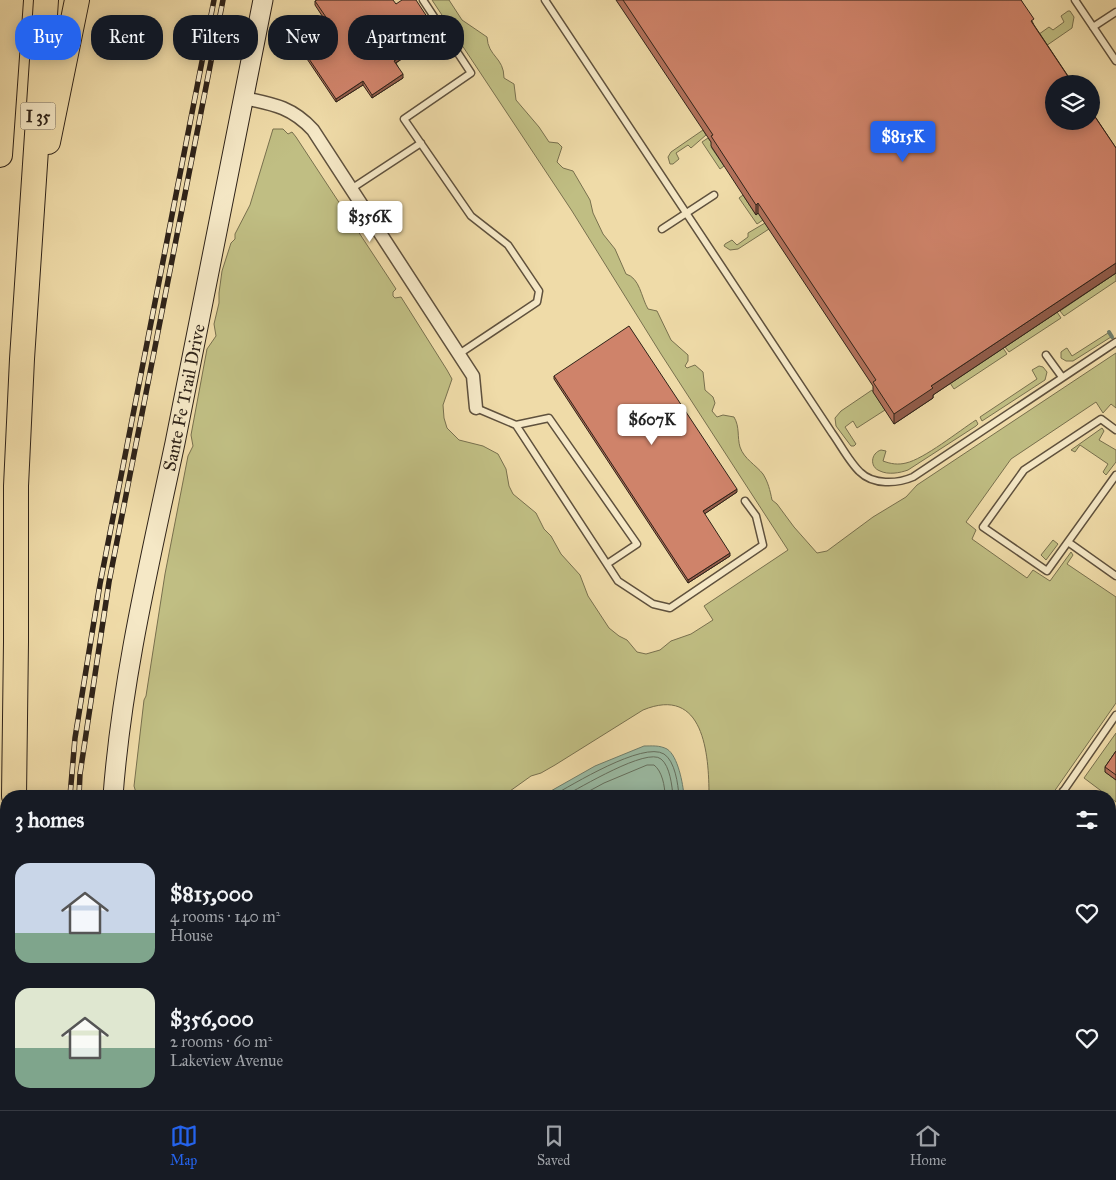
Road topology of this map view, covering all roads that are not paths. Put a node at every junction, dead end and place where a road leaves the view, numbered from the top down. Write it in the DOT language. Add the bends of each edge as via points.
graph roads {
  1 [pos="12,0"];
  2 [pos="46,0"];
  3 [pos="77,0"];
  4 [pos="263,0"];
  5 [pos="423,0"];
  6 [pos="545,0"];
  7 [pos="1074,0"];
  8 [pos="0,1"];
  9 [pos="1116,12"];
  10 [pos="1093,27"];
  11 [pos="8,50"];
  12 [pos="1116,61"];
  13 [pos="244,98"];
  14 [pos="420,143"];
  15 [pos="0,155"];
  16 [pos="351,189"];
  17 [pos="714,195"];
  18 [pos="686,213"];
  19 [pos="662,229"];
  20 [pos="30,232"];
  21 [pos="1116,342"];
  22 [pos="459,354"];
  23 [pos="1046,355"];
  24 [pos="1062,378"];
  25 [pos="476,408"];
  26 [pos="516,425"];
  27 [pos="1116,430"];
  28 [pos="1116,475"];
  29 [pos="745,501"];
  30 [pos="1068,542"];
  31 [pos="607,564"];
  32 [pos="1116,576"];
  33 [pos="1116,715"];
  34 [pos="14,790"];
  35 [pos="114,790"];
  36 [pos="1064,790"];
  1 -- 11 [label="highway, I 35"];
  2 -- 20 [label="highway, I 35"];
  3 -- 20 [label="highway"];
  4 -- 13 [label="main road, Sante Fe Trail Drive"];
  5 -- 14 [label="lane" via="471,73 404,119"];
  6 -- 18 [label="lane"];
  7 -- 10 [label="lane"];
  8 -- 11 [label="highway"];
  9 -- 10 [label="lane"];
  10 -- 12 [label="lane"];
  11 -- 15 [label="highway, I 35"];
  13 -- 16 [label="street" via="276,104 303,119"];
  13 -- 35 [label="main road, Sante Fe Trail Drive" via="131,650"];
  14 -- 16 [label="lane"];
  14 -- 22 [label="lane" via="470,216 508,245 539,291 537,302"];
  16 -- 22 [label="street"];
  17 -- 18 [label="lane"];
  18 -- 19 [label="lane"];
  18 -- 24 [label="lane" via="859,472 867,477 886,482 913,478"];
  20 -- 34 [label="highway, I 35" via="16,486"];
  21 -- 24 [label="lane"];
  22 -- 25 [label="street" via="473,376"];
  23 -- 24 [label="lane"];
  25 -- 26 [label="lane"];
  26 -- 31 [label="lane"];
  26 -- 31 [label="lane" via="549,418 637,544"];
  27 -- 30 [label="lane" via="1101,419 1024,470 983,527 1047,571"];
  28 -- 30 [label="lane"];
  29 -- 31 [label="lane" via="756,516 764,544 670,608 653,604 618,581"];
  30 -- 32 [label="lane"];
  33 -- 36 [label="lane"];
}
